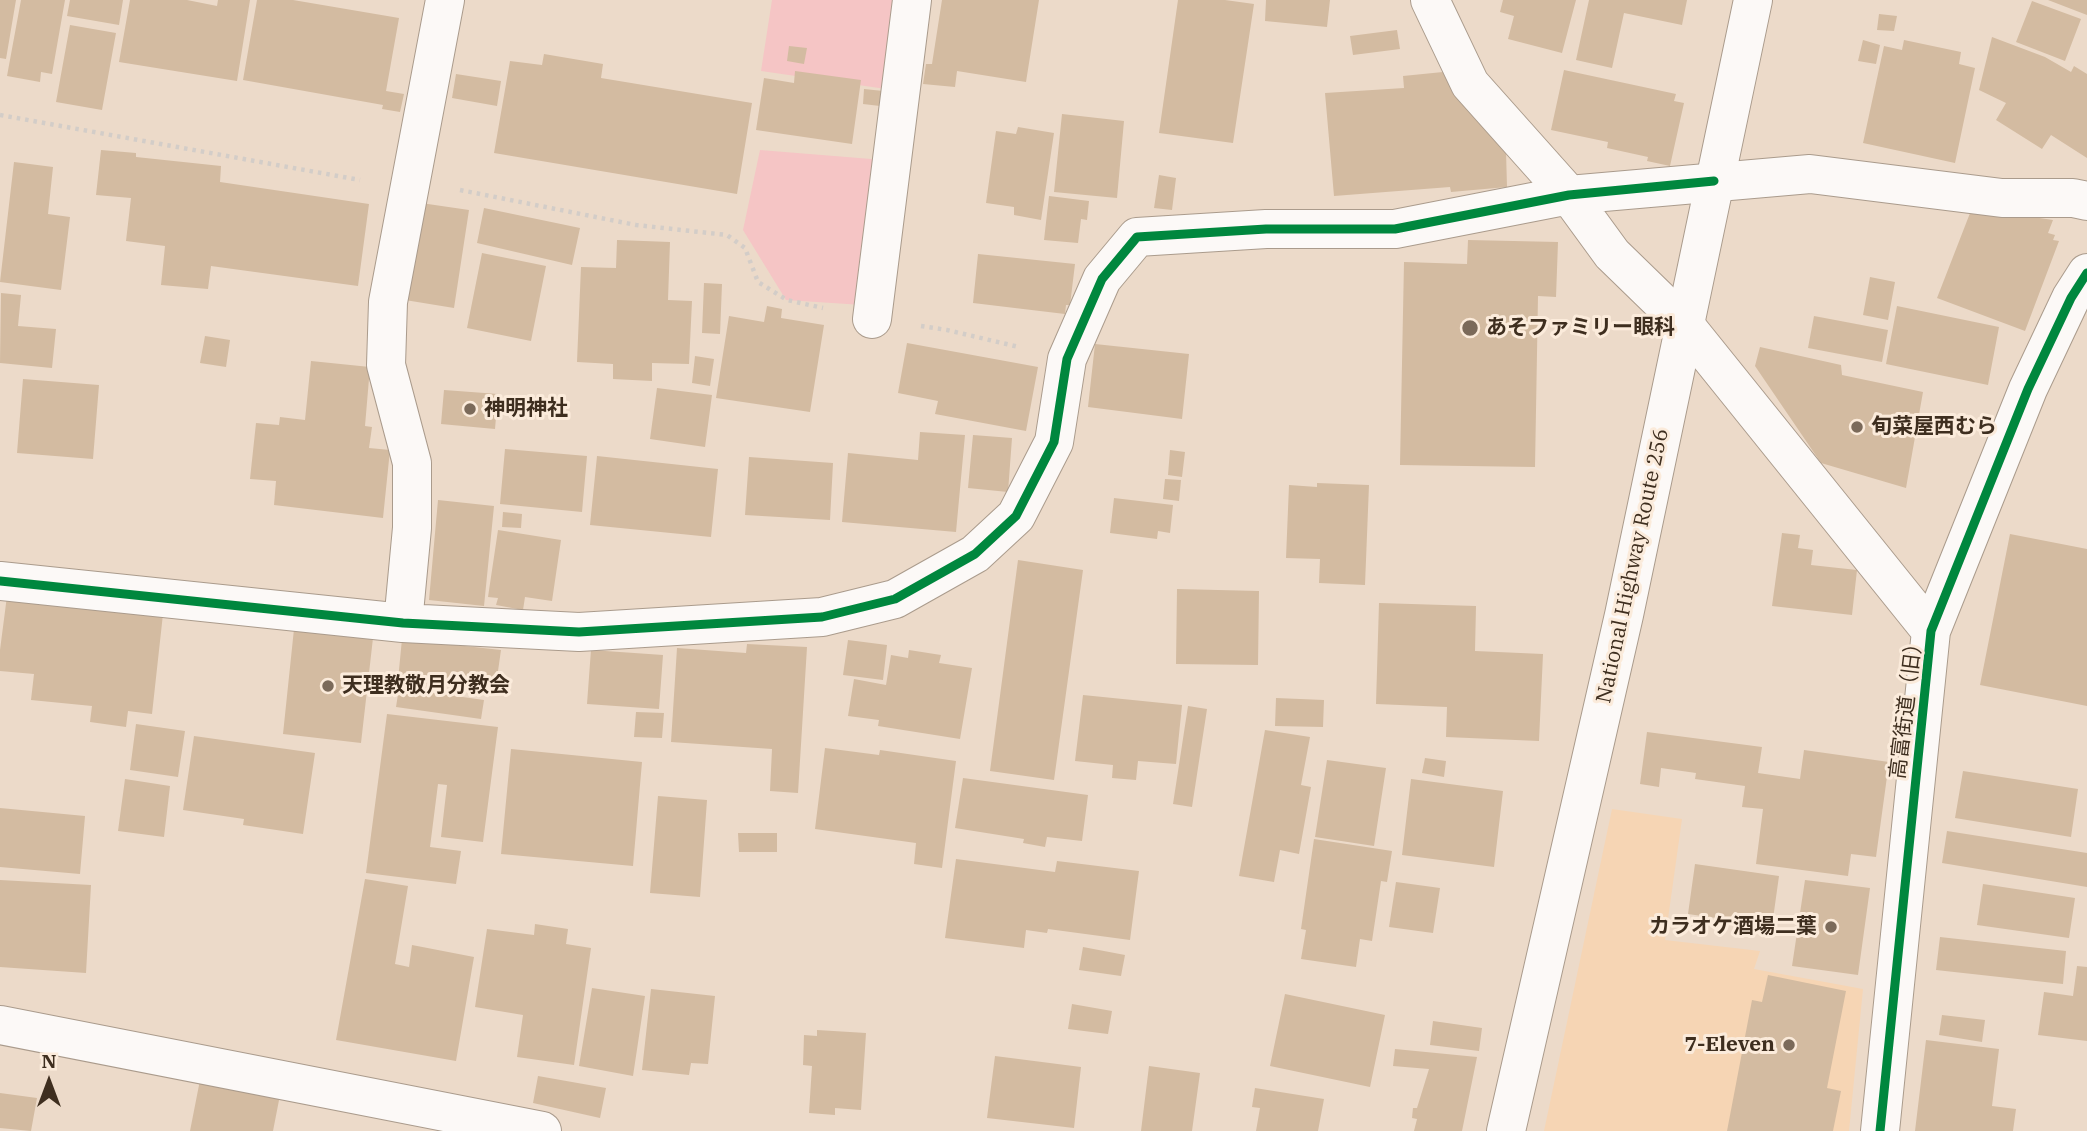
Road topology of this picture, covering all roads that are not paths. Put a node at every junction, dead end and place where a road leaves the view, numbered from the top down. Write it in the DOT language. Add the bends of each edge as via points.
graph roads {
  1 [pos="445,0"];
  2 [pos="912,0"];
  3 [pos="1430,0"];
  4 [pos="1753,0"];
  5 [pos="1714,181"];
  6 [pos="1569,195"];
  7 [pos="2087,201"];
  8 [pos="2087,273"];
  9 [pos="872,319"];
  10 [pos="1684,324"];
  11 [pos="0,581"];
  12 [pos="403,623"];
  13 [pos="1931,631"];
  14 [pos="0,1025"];
  15 [pos="542,1131"];
  16 [pos="1506,1131"];
  17 [pos="1880,1131"];
  1 -- 12 [label="main road" via="388,302 386,365 412,463 412,528"];
  2 -- 9 [label="main road"];
  3 -- 6 [label="main road" via="1470,84"];
  4 -- 5 [label="main road, National Highway Route 256"];
  5 -- 6 [label="main road"];
  5 -- 7 [label="main road" via="1810,174 2002,198"];
  5 -- 10 [label="main road, National Highway Route 256"];
  6 -- 10 [label="main road" via="1612,254"];
  6 -- 12 [label="main road" via="1395,229 1266,229 1137,237 1102,279 1068,359 1054,442 1016,516 975,554 895,598 822,617 579,632"];
  8 -- 13 [label="main road, 高富街道（旧）" via="2028,389"];
  10 -- 13 [label="main road"];
  10 -- 16 [label="main road, National Highway Route 256" via="1624,615"];
  11 -- 12 [label="main road"];
  13 -- 17 [label="main road, 高富街道（旧）"];
  14 -- 15 [label="main road"];
}
